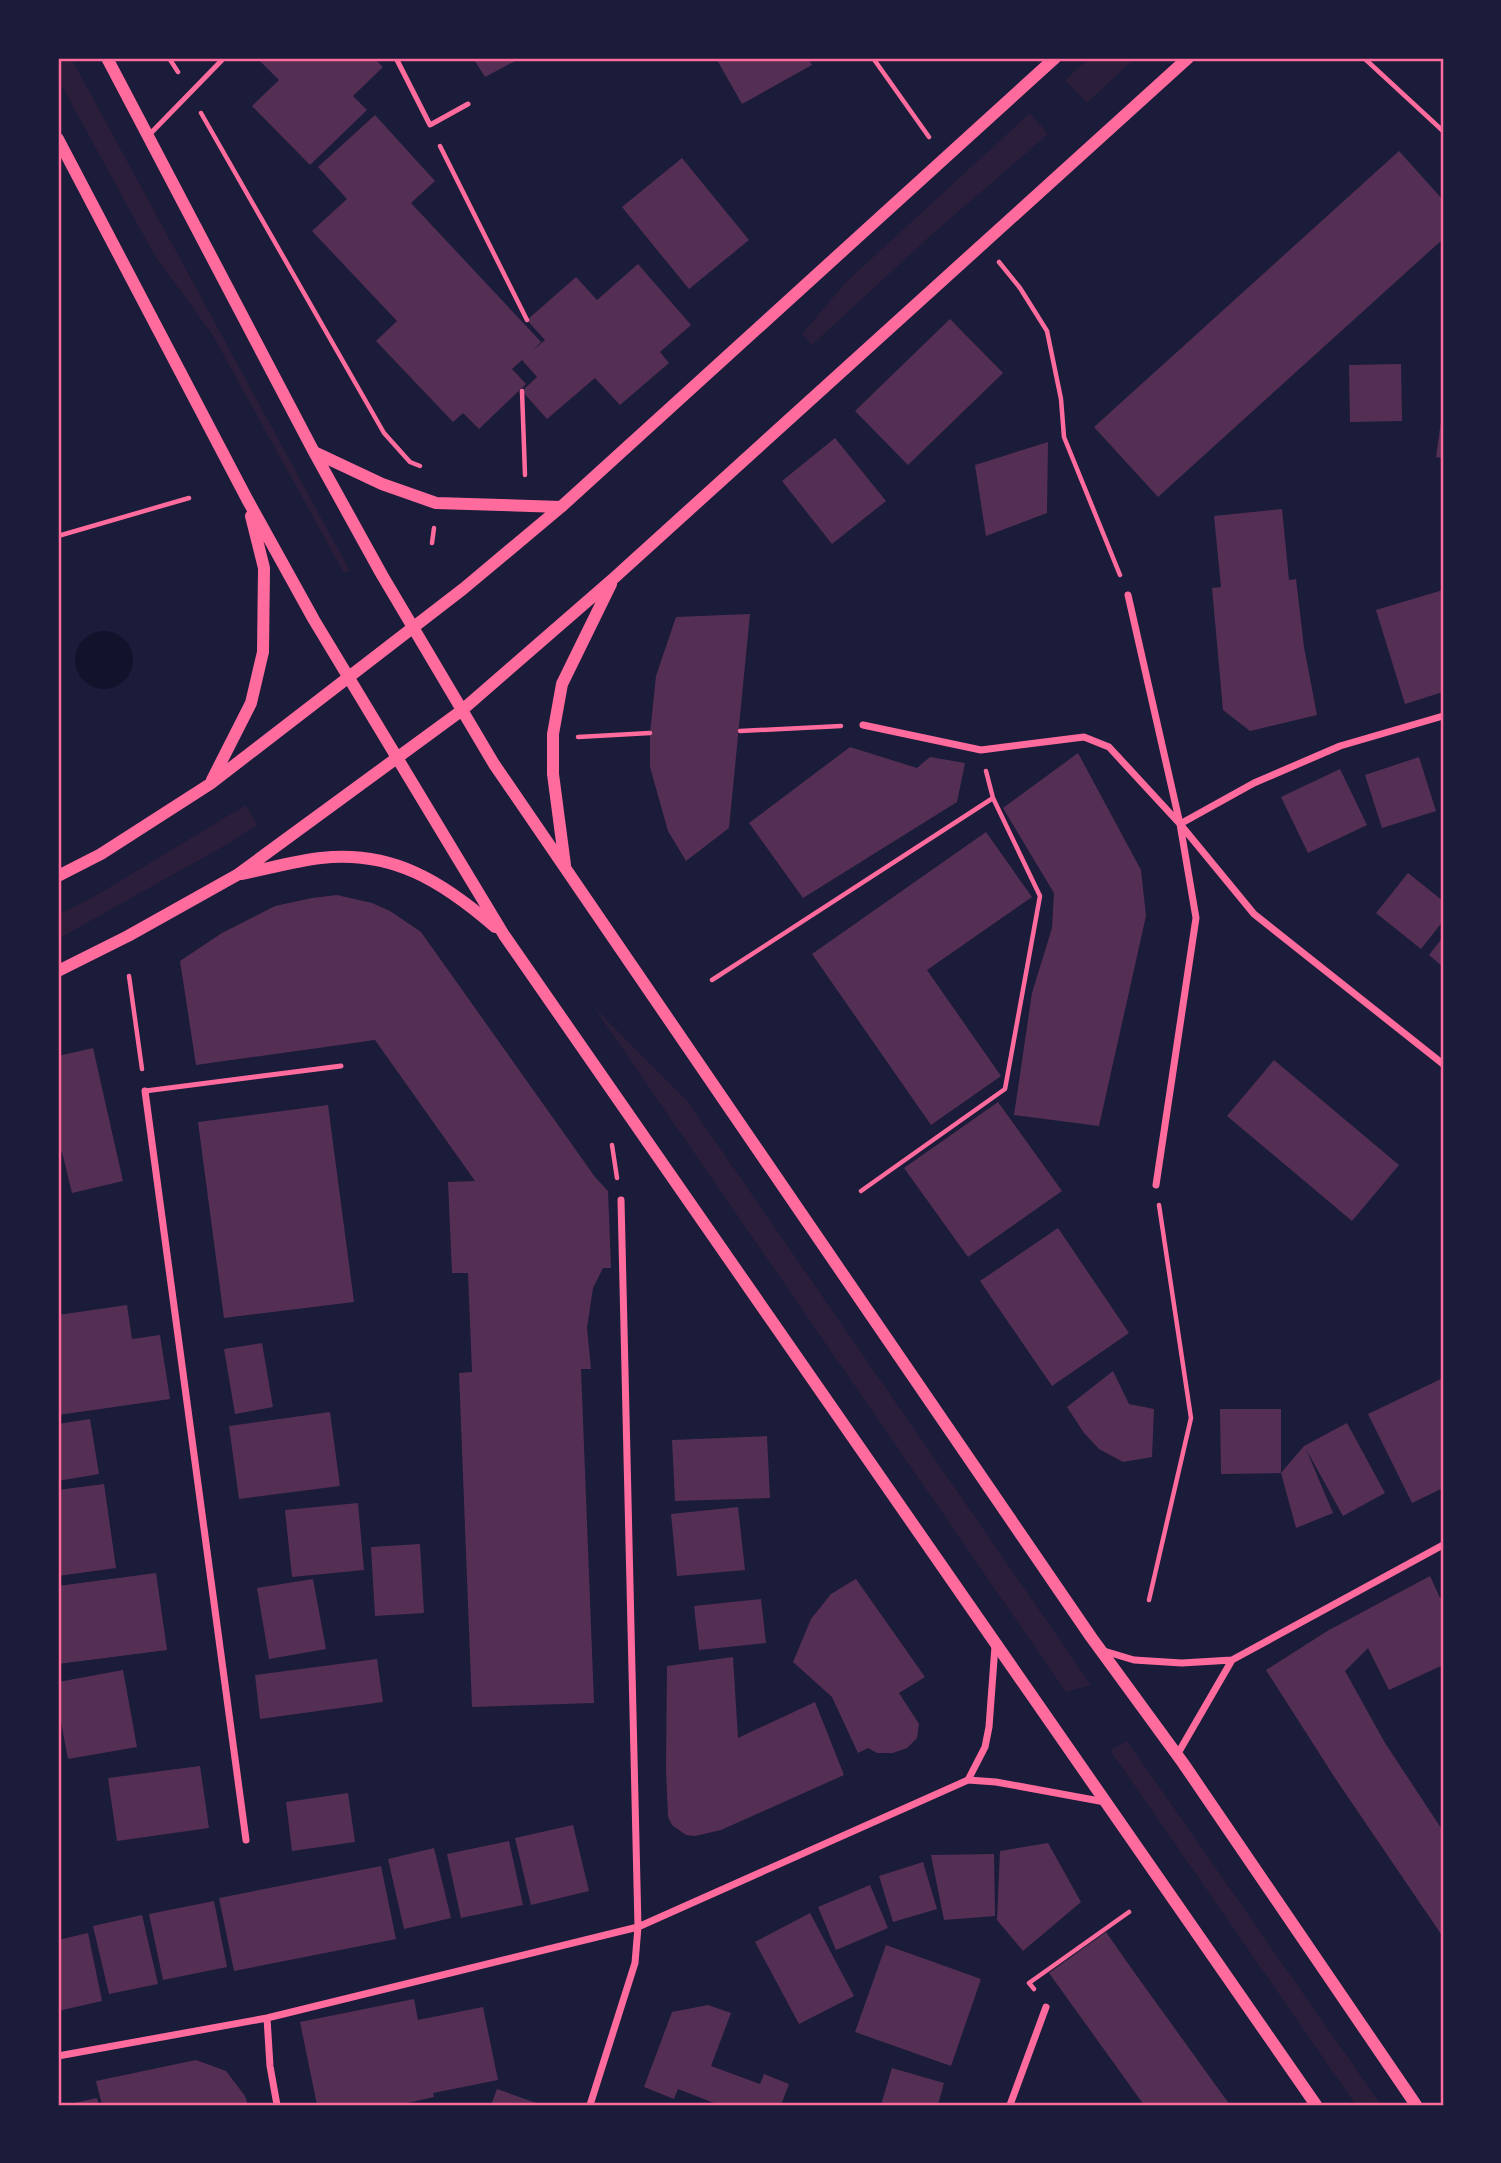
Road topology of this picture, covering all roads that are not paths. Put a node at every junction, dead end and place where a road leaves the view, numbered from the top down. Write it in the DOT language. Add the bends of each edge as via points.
graph roads {
  1 [pos="107,58"];
  2 [pos="224,58"];
  3 [pos="396,58"];
  4 [pos="1055,58"];
  5 [pos="1188,58"];
  6 [pos="468,104"];
  7 [pos="149,135"];
  8 [pos="59,144"];
  9 [pos="314,452"];
  10 [pos="247,499"];
  11 [pos="561,507"];
  12 [pos="614,578"];
  13 [pos="1128,595"];
  14 [pos="413,628"];
  15 [pos="349,677"];
  16 [pos="461,711"];
  17 [pos="1443,716"];
  18 [pos="863,725"];
  19 [pos="397,758"];
  20 [pos="210,784"];
  21 [pos="1180,824"];
  22 [pos="566,869"];
  23 [pos="237,875"];
  24 [pos="58,876"];
  25 [pos="504,934"];
  26 [pos="58,971"];
  27 [pos="1443,1064"];
  28 [pos="341,1066"];
  29 [pos="145,1091"];
  30 [pos="1156,1185"];
  31 [pos="621,1200"];
  32 [pos="1443,1545"];
  33 [pos="995,1644"];
  34 [pos="1101,1650"];
  35 [pos="1232,1660"];
  36 [pos="1177,1755"];
  37 [pos="968,1780"];
  38 [pos="1105,1802"];
  39 [pos="246,1840"];
  40 [pos="638,1927"];
  41 [pos="1046,2007"];
  42 [pos="267,2018"];
  43 [pos="58,2056"];
  44 [pos="277,2105"];
  45 [pos="590,2105"];
  46 [pos="1010,2105"];
  47 [pos="1316,2105"];
  48 [pos="1416,2105"];
  1 -- 7 [label="street"];
  2 -- 7 [label="lane"];
  3 -- 6 [label="lane" via="430,125"];
  4 -- 11 [label="street"];
  5 -- 12 [label="street"];
  7 -- 9 [label="street"];
  8 -- 10 [label="street"];
  9 -- 11 [label="street" via="436,503"];
  9 -- 14 [label="street"];
  10 -- 15 [label="street"];
  10 -- 20 [label="street" via="264,568 264,652 251,703"];
  11 -- 14 [label="street"];
  12 -- 16 [label="street"];
  12 -- 22 [label="street" via="562,684 553,734 553,774"];
  13 -- 21 [label="street"];
  14 -- 15 [label="street"];
  14 -- 16 [label="street"];
  15 -- 19 [label="street"];
  15 -- 20 [label="street"];
  16 -- 19 [label="street"];
  16 -- 22 [label="street"];
  17 -- 21 [label="street" via="1340,746 1254,783"];
  18 -- 21 [label="street" via="981,750 1084,737 1109,747"];
  19 -- 23 [label="street"];
  19 -- 25 [label="street"];
  20 -- 24 [label="street"];
  21 -- 27 [label="street" via="1254,914"];
  21 -- 30 [label="street" via="1196,918"];
  22 -- 34 [label="street"];
  23 -- 25 [label="street" via="319,858 362,857 395,863 436,882"];
  23 -- 26 [label="street"];
  25 -- 33 [label="street"];
  28 -- 29 [label="lane"];
  29 -- 39 [label="street"];
  31 -- 40 [label="street"];
  32 -- 35 [label="street"];
  33 -- 37 [label="street" via="989,1727 985,1747"];
  33 -- 38 [label="street"];
  34 -- 35 [label="street" via="1134,1660 1171,1663"];
  34 -- 36 [label="street"];
  35 -- 36 [label="street"];
  36 -- 48 [label="street"];
  37 -- 38 [label="street"];
  37 -- 40 [label="street"];
  38 -- 47 [label="street"];
  40 -- 42 [label="street"];
  40 -- 45 [label="street" via="635,1963"];
  41 -- 46 [label="street"];
  42 -- 43 [label="street"];
  42 -- 44 [label="street"];
}
